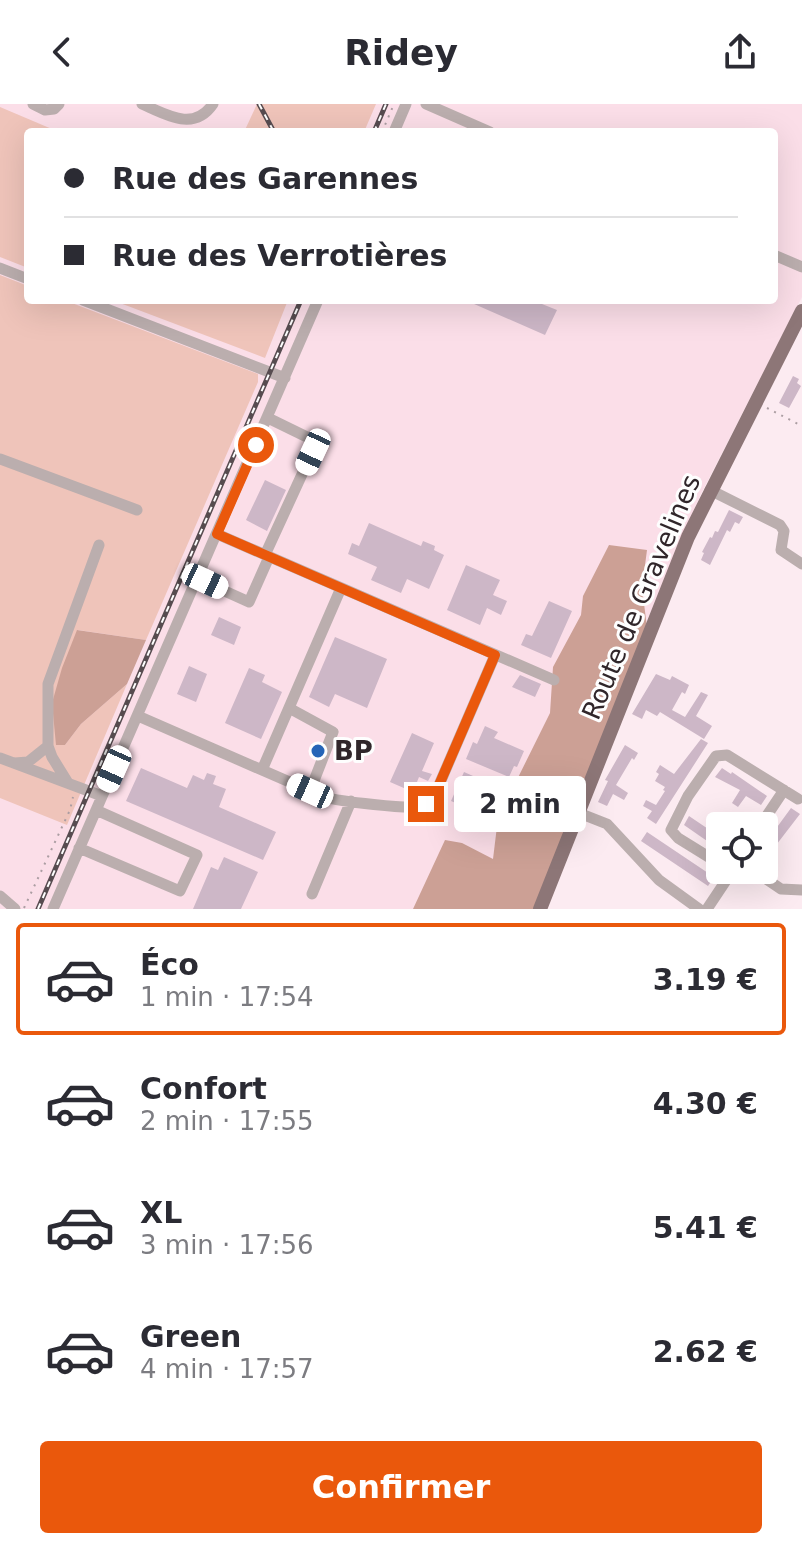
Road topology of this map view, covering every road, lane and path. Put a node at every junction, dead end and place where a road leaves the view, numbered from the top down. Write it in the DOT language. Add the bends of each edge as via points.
graph roads {
  1 [pos="33,104"];
  2 [pos="59,104"];
  3 [pos="142,104"];
  4 [pos="213,104"];
  5 [pos="394,104"];
  6 [pos="406,104"];
  7 [pos="426,104"];
  8 [pos="384,128"];
  9 [pos="396,128"];
  10 [pos="481,128"];
  11 [pos="778,257"];
  12 [pos="802,267"];
  13 [pos="0,268"];
  14 [pos="24,277"];
  15 [pos="93,304"];
  16 [pos="316,304"];
  17 [pos="802,311"];
  18 [pos="285,378"];
  19 [pos="755,402"];
  20 [pos="268,418"];
  21 [pos="802,426"];
  22 [pos="0,459"];
  23 [pos="710,490"];
  24 [pos="137,510"];
  25 [pos="217,534"];
  26 [pos="99,545"];
  27 [pos="267,556"];
  28 [pos="802,564"];
  29 [pos="198,579"];
  30 [pos="341,588"];
  31 [pos="495,655"];
  32 [pos="554,680"];
  33 [pos="289,708"];
  34 [pos="138,716"];
  35 [pos="48,746"];
  36 [pos="5,760"];
  37 [pos="262,770"];
  38 [pos="72,785"];
  39 [pos="784,790"];
  40 [pos="310,791"];
  41 [pos="102,796"];
  42 [pos="798,799"];
  43 [pos="351,801"];
  44 [pos="96,810"];
  45 [pos="769,812"];
  46 [pos="579,813"];
  47 [pos="79,848"];
  48 [pos="706,855"];
  49 [pos="723,884"];
  50 [pos="774,884"];
  51 [pos="802,890"];
  52 [pos="312,894"];
  53 [pos="0,896"];
  54 [pos="15,909"];
  55 [pos="24,909"];
  56 [pos="53,909"];
  57 [pos="540,909"];
  58 [pos="699,909"];
  59 [pos="707,909"];
  1 -- 2 [label="street" via="45,110"];
  3 -- 4 [label="street" via="176,119 202,122"];
  5 -- 8 [label="path"];
  6 -- 9 [label="street"];
  7 -- 10 [label="street"];
  11 -- 12 [label="street"];
  13 -- 14 [label="street"];
  15 -- 18 [label="street"];
  16 -- 18 [label="street"];
  17 -- 19 [label="main road, Route de Gravelines"];
  18 -- 20 [label="street"];
  19 -- 21 [label="path"];
  19 -- 23 [label="main road, Route de Gravelines"];
  20 -- 25 [label="street"];
  20 -- 27 [label="street" via="315,446"];
  22 -- 24 [label="street"];
  23 -- 28 [label="street" via="780,525 781,550"];
  23 -- 46 [label="main road, Route de Gravelines"];
  25 -- 27 [label="street"];
  25 -- 29 [label="street"];
  26 -- 35 [label="street" via="48,684"];
  27 -- 29 [label="street" via="249,602"];
  27 -- 30 [label="street"];
  29 -- 34 [label="street"];
  30 -- 31 [label="street"];
  30 -- 33 [label="street"];
  31 -- 32 [label="street"];
  31 -- 43 [label="street" via="429,802 412,807"];
  33 -- 37 [label="street"];
  33 -- 40 [label="street" via="333,732"];
  34 -- 37 [label="street"];
  34 -- 41 [label="street"];
  35 -- 36 [label="street" via="28,762"];
  35 -- 38 [label="street"];
  36 -- 38 [label="street"];
  37 -- 40 [label="street"];
  38 -- 41 [label="street"];
  38 -- 55 [label="path" via="70,810"];
  39 -- 42 [label="street"];
  39 -- 45 [label="street"];
  39 -- 48 [label="street" via="727,755 714,758 671,830"];
  40 -- 43 [label="street"];
  41 -- 44 [label="street"];
  43 -- 52 [label="street"];
  44 -- 47 [label="street"];
  44 -- 47 [label="street" via="197,855 180,891"];
  46 -- 57 [label="main road, Route de Gravelines"];
  46 -- 58 [label="street" via="607,824 653,875"];
  47 -- 56 [label="street"];
  49 -- 59 [label="street"];
  50 -- 51 [label="street"];
  53 -- 54 [label="street"];
}
